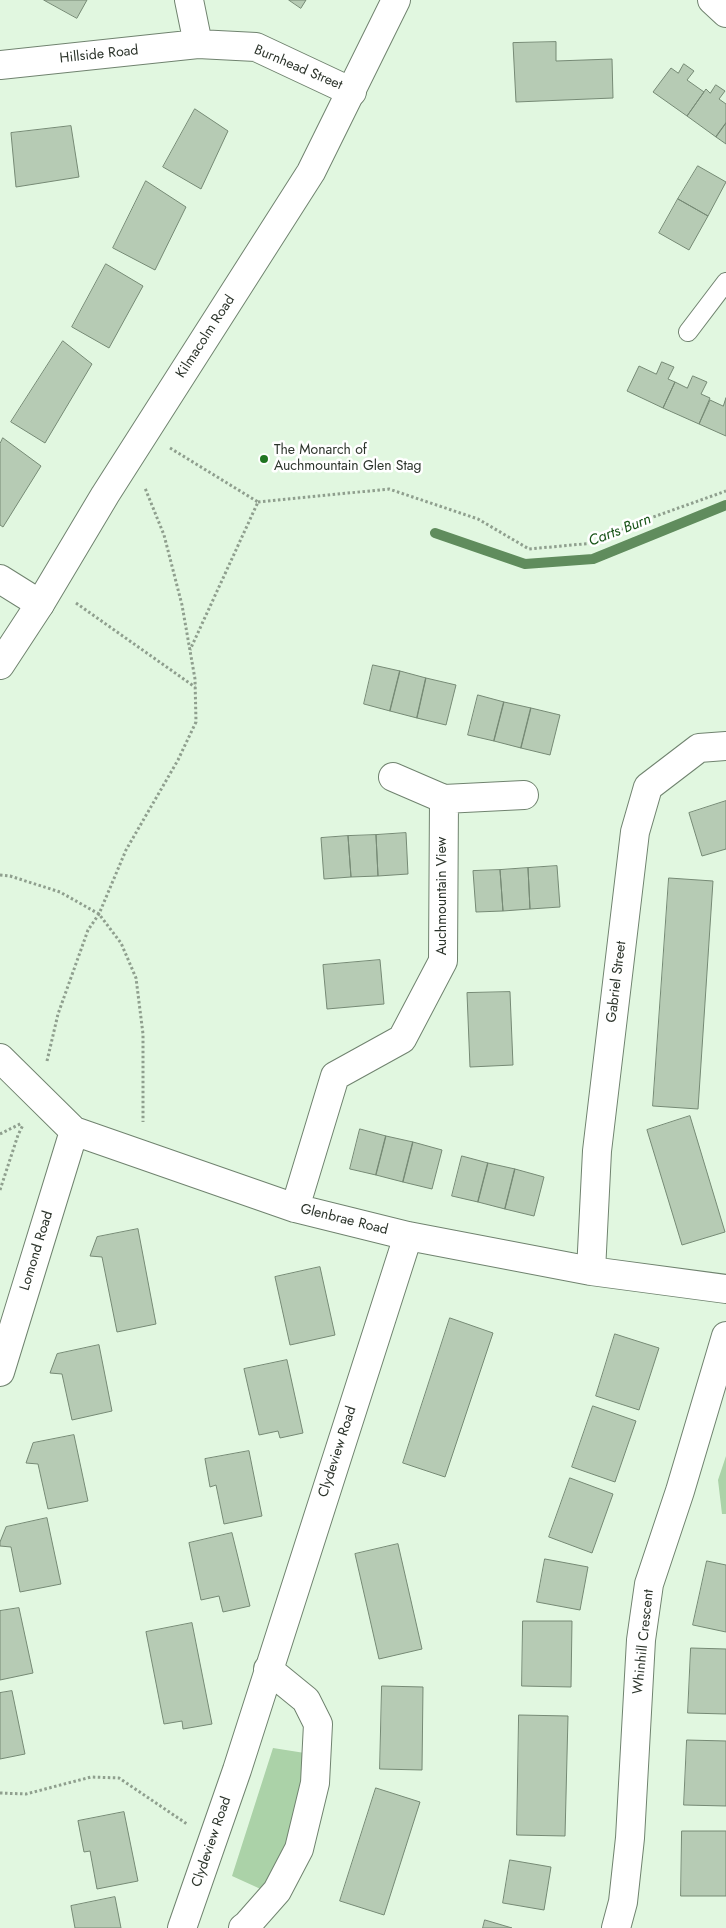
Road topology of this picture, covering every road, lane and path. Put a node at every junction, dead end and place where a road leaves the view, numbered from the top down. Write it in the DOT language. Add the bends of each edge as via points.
graph roads {
  1 [pos="189,0"];
  2 [pos="396,0"];
  3 [pos="712,0"];
  4 [pos="726,13"];
  5 [pos="198,44"];
  6 [pos="0,65"];
  7 [pos="352,92"];
  8 [pos="726,282"];
  9 [pos="688,332"];
  10 [pos="145,433"];
  11 [pos="122,468"];
  12 [pos="726,490"];
  13 [pos="258,502"];
  14 [pos="0,579"];
  15 [pos="45,595"];
  16 [pos="190,651"];
  17 [pos="0,665"];
  18 [pos="195,687"];
  19 [pos="726,746"];
  20 [pos="393,777"];
  21 [pos="524,795"];
  22 [pos="444,799"];
  23 [pos="0,875"];
  24 [pos="99,914"];
  25 [pos="0,1058"];
  26 [pos="39,1097"];
  27 [pos="74,1131"];
  28 [pos="0,1134"];
  29 [pos="143,1155"];
  30 [pos="0,1190"];
  31 [pos="295,1208"];
  32 [pos="408,1236"];
  33 [pos="591,1271"];
  34 [pos="726,1289"];
  35 [pos="726,1336"];
  36 [pos="0,1372"];
  37 [pos="268,1669"];
  38 [pos="0,1793"];
  39 [pos="212,1841"];
  40 [pos="182,1928"];
  41 [pos="243,1928"];
  42 [pos="616,1928"];
  1 -- 5 [label="street"];
  2 -- 7 [label="street, Kilmacolm Road"];
  3 -- 4 [label="street"];
  5 -- 6 [label="street, Hillside Road"];
  5 -- 7 [label="street, Burnhead Street" via="256,47"];
  7 -- 10 [label="street, Kilmacolm Road" via="311,172"];
  8 -- 9 [label="lane"];
  10 -- 11 [label="street, Kilmacolm Road"];
  10 -- 13 [label="path"];
  11 -- 15 [label="street, Kilmacolm Road"];
  11 -- 16 [label="path" via="143,484 164,535"];
  12 -- 13 [label="path" via="628,526 594,543 529,549 478,519 389,489"];
  13 -- 16 [label="path"];
  14 -- 15 [label="street"];
  15 -- 17 [label="street, Kilmacolm Road"];
  15 -- 18 [label="path"];
  16 -- 18 [label="path"];
  18 -- 24 [label="path" via="196,722 126,850"];
  19 -- 33 [label="street, Gabriel Street" via="699,748 648,787 635,832 597,1151"];
  20 -- 22 [label="street"];
  21 -- 22 [label="street"];
  22 -- 31 [label="street, Auchmountain View" via="443,961 402,1039 335,1076"];
  23 -- 24 [label="path" via="60,892"];
  24 -- 26 [label="path" via="88,930 58,1014"];
  24 -- 29 [label="path" via="121,943 136,978 143,1034"];
  25 -- 26 [label="street, Glenbrae Road"];
  26 -- 27 [label="street, Glenbrae Road"];
  27 -- 29 [label="street, Glenbrae Road"];
  27 -- 36 [label="street, Lomond Road"];
  28 -- 30 [label="path" via="24,1122"];
  29 -- 31 [label="street, Glenbrae Road"];
  31 -- 32 [label="street, Glenbrae Road"];
  32 -- 33 [label="street, Glenbrae Road"];
  32 -- 37 [label="street, Clydeview Road"];
  33 -- 34 [label="street, Glenbrae Road"];
  35 -- 42 [label="street, Whinhill Crescent" via="649,1584 641,1640 630,1838 623,1902"];
  37 -- 39 [label="street, Clydeview Road"];
  37 -- 41 [label="street" via="306,1700 318,1724 315,1783 299,1849 277,1891"];
  38 -- 39 [label="path" via="26,1794 91,1777 119,1778"];
  39 -- 40 [label="street, Clydeview Road"];
}
